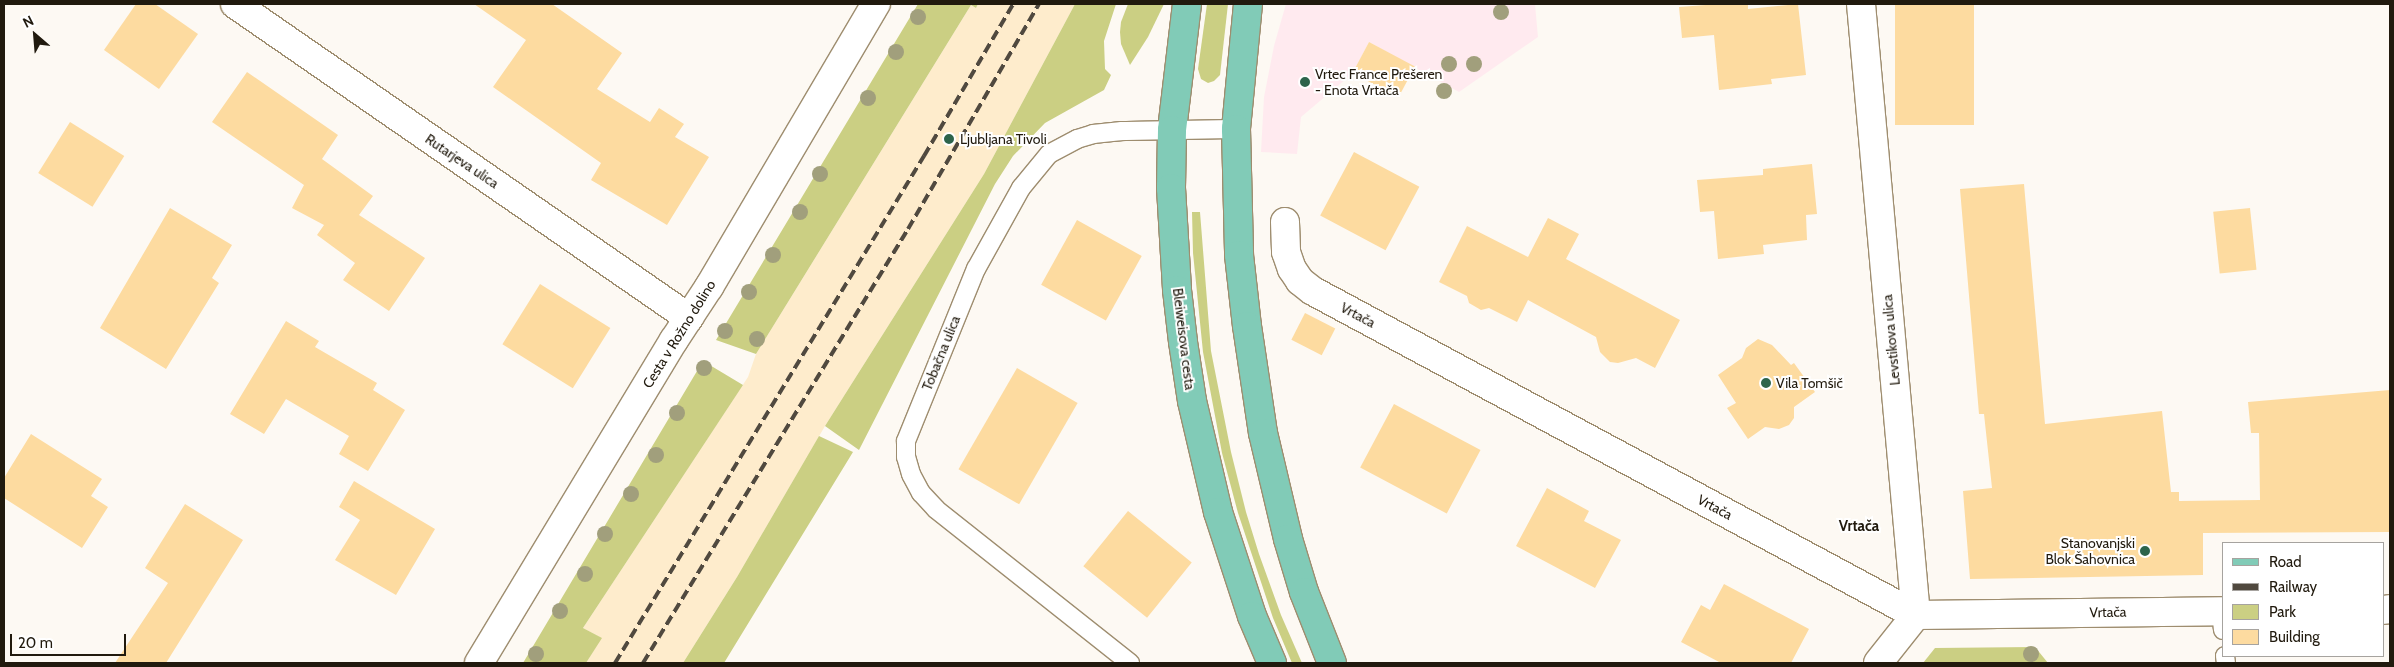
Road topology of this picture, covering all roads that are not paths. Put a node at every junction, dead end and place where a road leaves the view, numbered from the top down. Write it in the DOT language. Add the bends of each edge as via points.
graph roads {
  1 [pos="235,4"];
  2 [pos="876,4"];
  3 [pos="1187,4"];
  4 [pos="1248,4"];
  5 [pos="1861,4"];
  6 [pos="1236,129"];
  7 [pos="1172,130"];
  8 [pos="1285,222"];
  9 [pos="689,318"];
  10 [pos="1916,614"];
  11 [pos="2222,617"];
  12 [pos="479,663"];
  13 [pos="1130,663"];
  14 [pos="1272,663"];
  15 [pos="1332,663"];
  16 [pos="1878,663"];
  1 -- 9 [label="street, Rutarjeva ulica"];
  2 -- 9 [label="street, Cesta v Rožno dolino"];
  3 -- 7 [label="main road, Bleiweisova cesta"];
  4 -- 6 [label="main road"];
  5 -- 10 [label="street, Levstikova ulica"];
  6 -- 7 [label="lane, Tobačna ulica"];
  6 -- 15 [label="main road" via="1239,255 1263,433 1304,592"];
  7 -- 13 [label="lane, Tobačna ulica" via="1093,134 1049,154 1021,188 976,269 906,441 911,474 921,493 936,509"];
  7 -- 14 [label="main road, Bleiweisova cesta" via="1171,188 1177,290 1192,401 1230,554"];
  8 -- 10 [label="street, Vrtača" via="1286,252 1292,269 1300,281 1314,291"];
  9 -- 12 [label="street, Cesta v Rožno dolino"];
  10 -- 11 [label="street, Vrtača"];
  10 -- 16 [label="street"];
}
